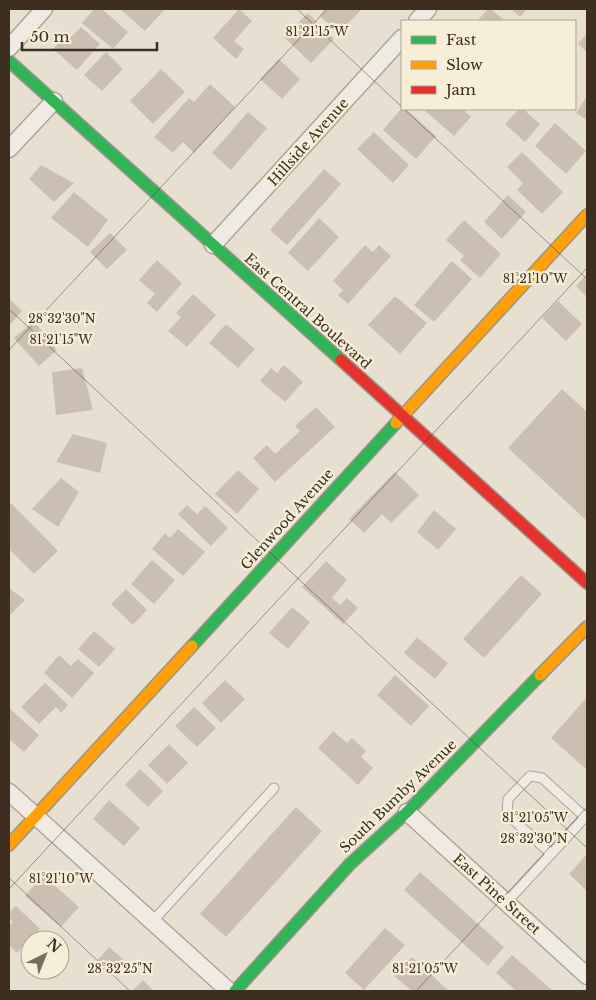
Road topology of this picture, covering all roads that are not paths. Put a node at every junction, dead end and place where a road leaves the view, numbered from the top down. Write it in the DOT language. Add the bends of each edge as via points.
graph roads {
  1 [pos="44,9"];
  2 [pos="428,9"];
  3 [pos="418,20"];
  4 [pos="401,39"];
  5 [pos="9,48"];
  6 [pos="9,61"];
  7 [pos="54,101"];
  8 [pos="9,149"];
  9 [pos="587,214"];
  10 [pos="213,246"];
  11 [pos="401,416"];
  12 [pos="587,583"];
  13 [pos="587,627"];
  14 [pos="274,788"];
  15 [pos="9,792"];
  16 [pos="407,812"];
  17 [pos="35,816"];
  18 [pos="586,816"];
  19 [pos="9,845"];
  20 [pos="551,854"];
  21 [pos="506,903"];
  22 [pos="152,922"];
  23 [pos="587,976"];
  24 [pos="229,991"];
  25 [pos="235,991"];
  1 -- 5 [label="street"];
  2 -- 3 [label="street"];
  4 -- 10 [label="street, Hillside Avenue"];
  6 -- 7 [label="street, East Central Boulevard"];
  7 -- 8 [label="street"];
  7 -- 10 [label="street, East Central Boulevard"];
  9 -- 11 [label="street, Glenwood Avenue"];
  10 -- 11 [label="street, East Central Boulevard"];
  11 -- 12 [label="street, East Central Boulevard"];
  11 -- 17 [label="street, Glenwood Avenue"];
  13 -- 16 [label="street, South Bumby Avenue"];
  14 -- 22 [label="lane"];
  15 -- 17 [label="street"];
  16 -- 21 [label="street, East Pine Street"];
  16 -- 25 [label="street, South Bumby Avenue" via="350,864"];
  17 -- 19 [label="street, Glenwood Avenue"];
  17 -- 22 [label="street"];
  18 -- 20 [label="lane"];
  18 -- 20 [label="lane" via="542,778 530,776 508,799 507,814"];
  20 -- 21 [label="lane"];
  21 -- 23 [label="street, East Pine Street"];
  22 -- 24 [label="street"];
}
